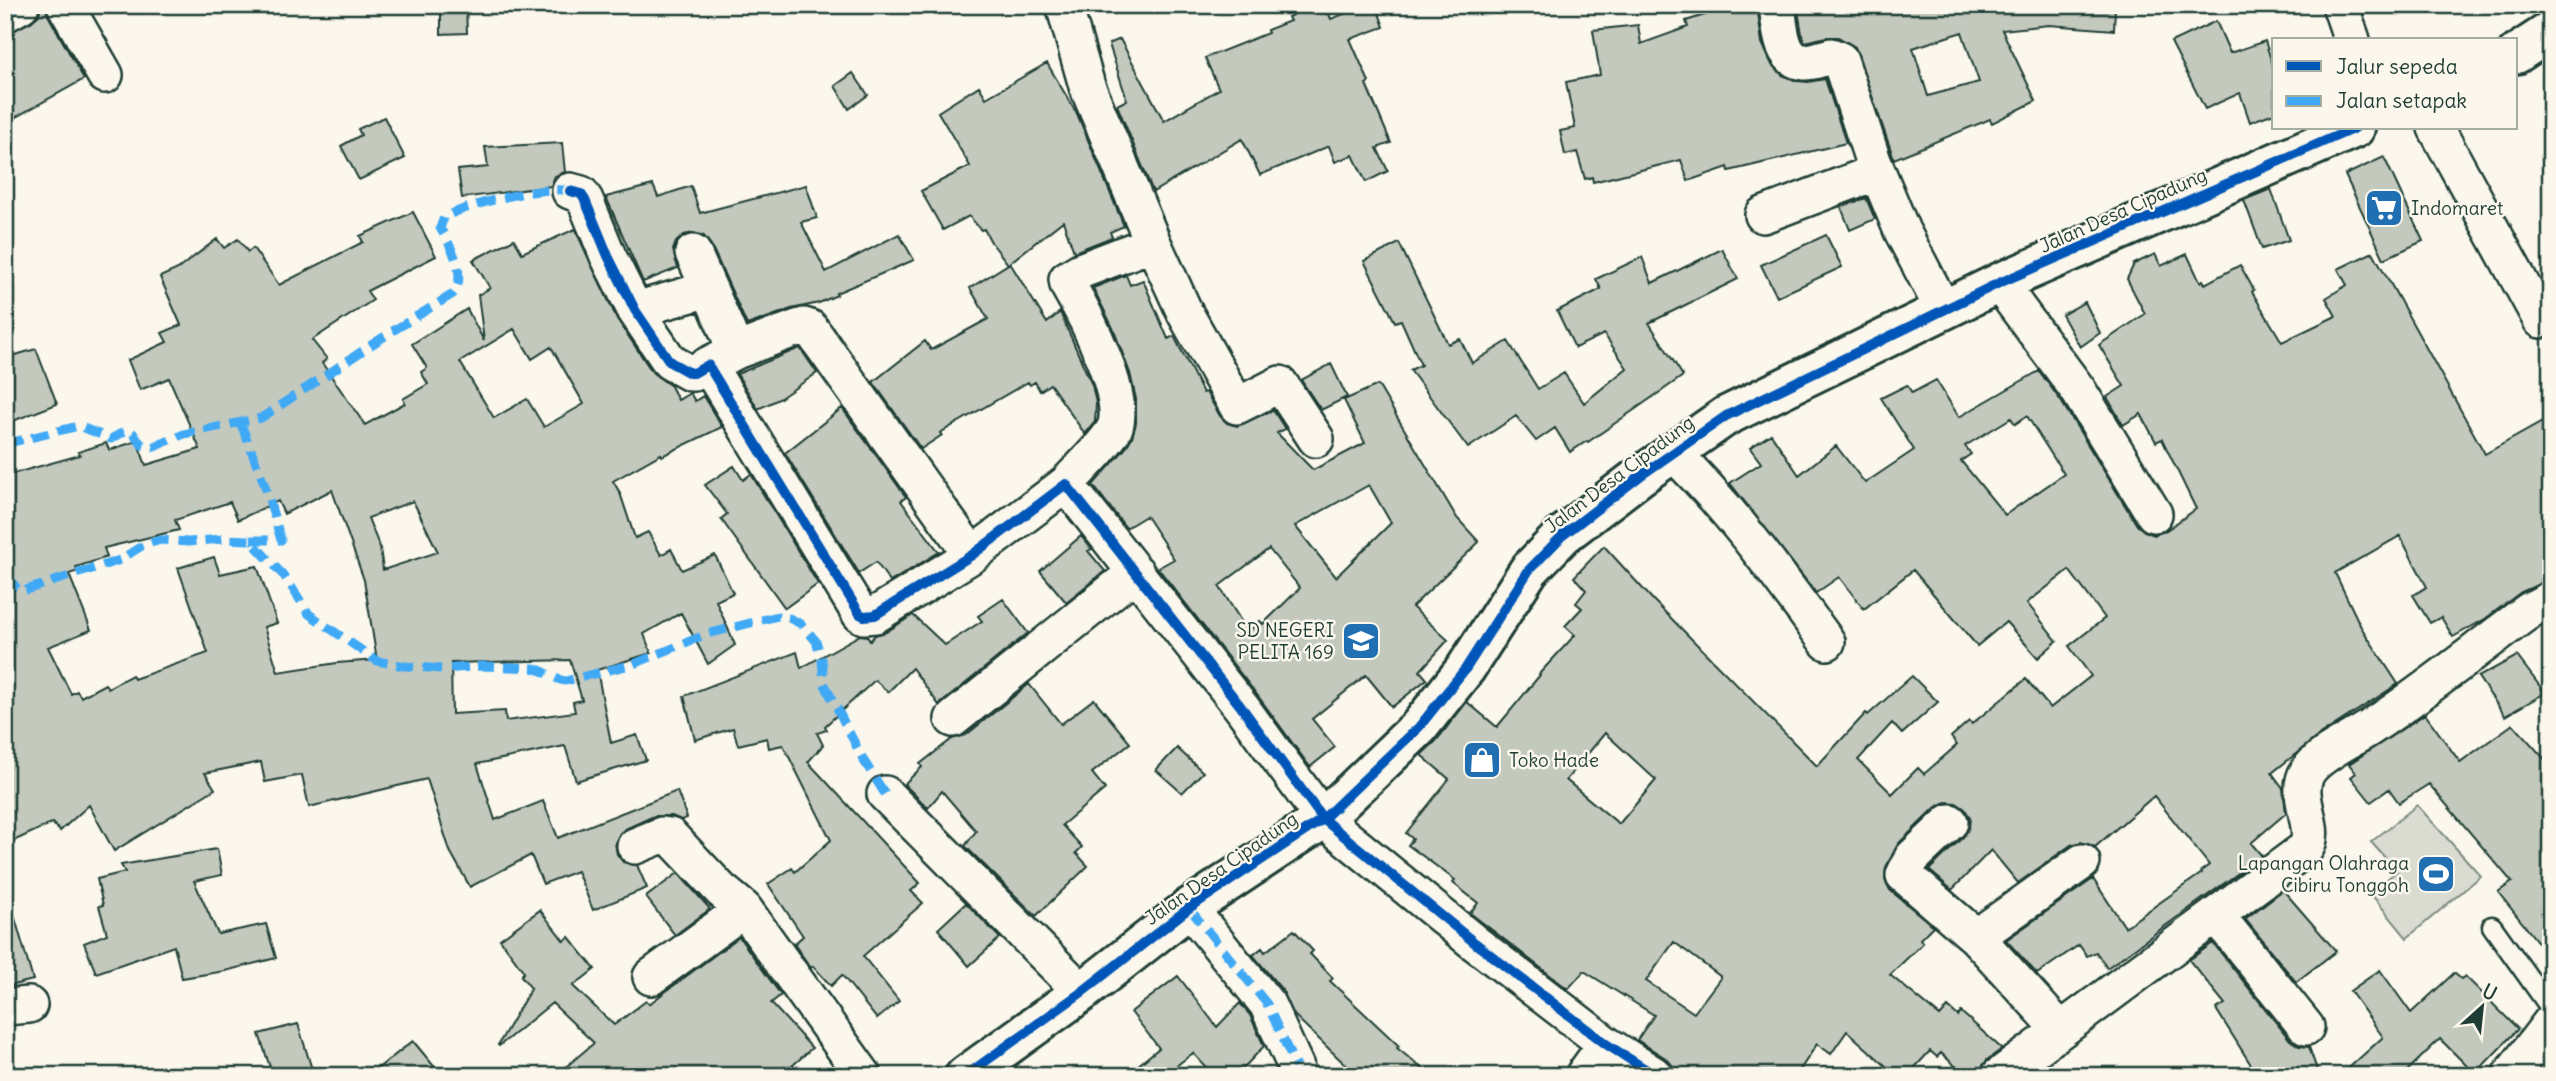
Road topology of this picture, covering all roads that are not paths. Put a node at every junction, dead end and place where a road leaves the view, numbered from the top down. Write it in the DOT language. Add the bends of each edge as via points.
graph roads {
  1 [pos="21,5"];
  2 [pos="65,5"];
  3 [pos="1064,5"];
  4 [pos="1777,5"];
  5 [pos="2340,5"];
  6 [pos="5,14"];
  7 [pos="2551,32"];
  8 [pos="2351,38"];
  9 [pos="2518,53"];
  10 [pos="104,75"];
  11 [pos="2350,130"];
  12 [pos="2437,130"];
  13 [pos="1877,172"];
  14 [pos="570,191"];
  15 [pos="1763,215"];
  16 [pos="1153,243"];
  17 [pos="693,253"];
  18 [pos="1999,283"];
  19 [pos="709,289"];
  20 [pos="635,310"];
  21 [pos="1944,312"];
  22 [pos="2541,320"];
  23 [pos="722,358"];
  24 [pos="1316,439"];
  25 [pos="1673,453"];
  26 [pos="1066,484"];
  27 [pos="2154,514"];
  28 [pos="972,555"];
  29 [pos="1136,572"];
  30 [pos="2551,598"];
  31 [pos="1827,642"];
  32 [pos="953,719"];
  33 [pos="886,794"];
  34 [pos="1324,819"];
  35 [pos="1950,822"];
  36 [pos="635,846"];
  37 [pos="2082,862"];
  38 [pos="1189,908"];
  39 [pos="744,909"];
  40 [pos="2217,916"];
  41 [pos="2491,926"];
  42 [pos="1976,937"];
  43 [pos="651,977"];
  44 [pos="1082,992"];
  45 [pos="2551,1009"];
  46 [pos="2551,1022"];
  47 [pos="2306,1027"];
  48 [pos="2060,1029"];
  49 [pos="1606,1044"];
  50 [pos="1296,1068"];
  51 [pos="864,1076"];
  52 [pos="965,1076"];
  53 [pos="1583,1076"];
  54 [pos="1656,1076"];
  55 [pos="1999,1076"];
  56 [pos="2510,1076"];
  1 -- 6 [label="street"];
  2 -- 10 [label="street"];
  3 -- 16 [label="street" via="1087,86"];
  4 -- 13 [label="street" via="1784,46 1794,58 1807,62 1831,56 1840,60"];
  5 -- 8 [label="street"];
  7 -- 9 [label="street"];
  11 -- 18 [label="street, Jalan Desa Cipadung"];
  12 -- 22 [label="street"];
  13 -- 15 [label="street"];
  13 -- 21 [label="street"];
  14 -- 20 [label="street" via="585,200"];
  16 -- 24 [label="street" via="1185,313 1237,406 1280,384"];
  16 -- 26 [label="street" via="1067,279 1103,357 1118,406 1114,429"];
  17 -- 19 [label="street"];
  18 -- 21 [label="street, Jalan Desa Cipadung"];
  18 -- 27 [label="street" via="2078,390"];
  19 -- 20 [label="street"];
  19 -- 23 [label="street"];
  20 -- 23 [label="street" via="670,362 694,373"];
  21 -- 25 [label="street, Jalan Desa Cipadung" via="1726,416"];
  23 -- 28 [label="street" via="797,328 810,328"];
  23 -- 28 [label="street" via="860,614 875,615"];
  25 -- 31 [label="street" via="1759,547"];
  25 -- 34 [label="street, Jalan Desa Cipadung" via="1554,544 1530,570 1466,668 1419,727"];
  26 -- 28 [label="street"];
  26 -- 29 [label="street"];
  29 -- 32 [label="street"];
  29 -- 34 [label="street"];
  30 -- 40 [label="street" via="2317,762 2302,786 2309,844"];
  33 -- 44 [label="street"];
  34 -- 38 [label="street, Jalan Desa Cipadung"];
  34 -- 49 [label="street"];
  35 -- 42 [label="street" via="1912,858 1904,875"];
  36 -- 39 [label="street" via="670,836"];
  37 -- 42 [label="street"];
  38 -- 44 [label="street, Jalan Desa Cipadung"];
  38 -- 50 [label="street" via="1268,1004"];
  39 -- 43 [label="street"];
  39 -- 51 [label="street"];
  40 -- 47 [label="street"];
  40 -- 48 [label="street"];
  41 -- 45 [label="lane"];
  42 -- 48 [label="street"];
  44 -- 52 [label="street, Jalan Desa Cipadung"];
  46 -- 56 [label="street"];
  48 -- 55 [label="street"];
  49 -- 53 [label="street"];
  49 -- 54 [label="street"];
}
